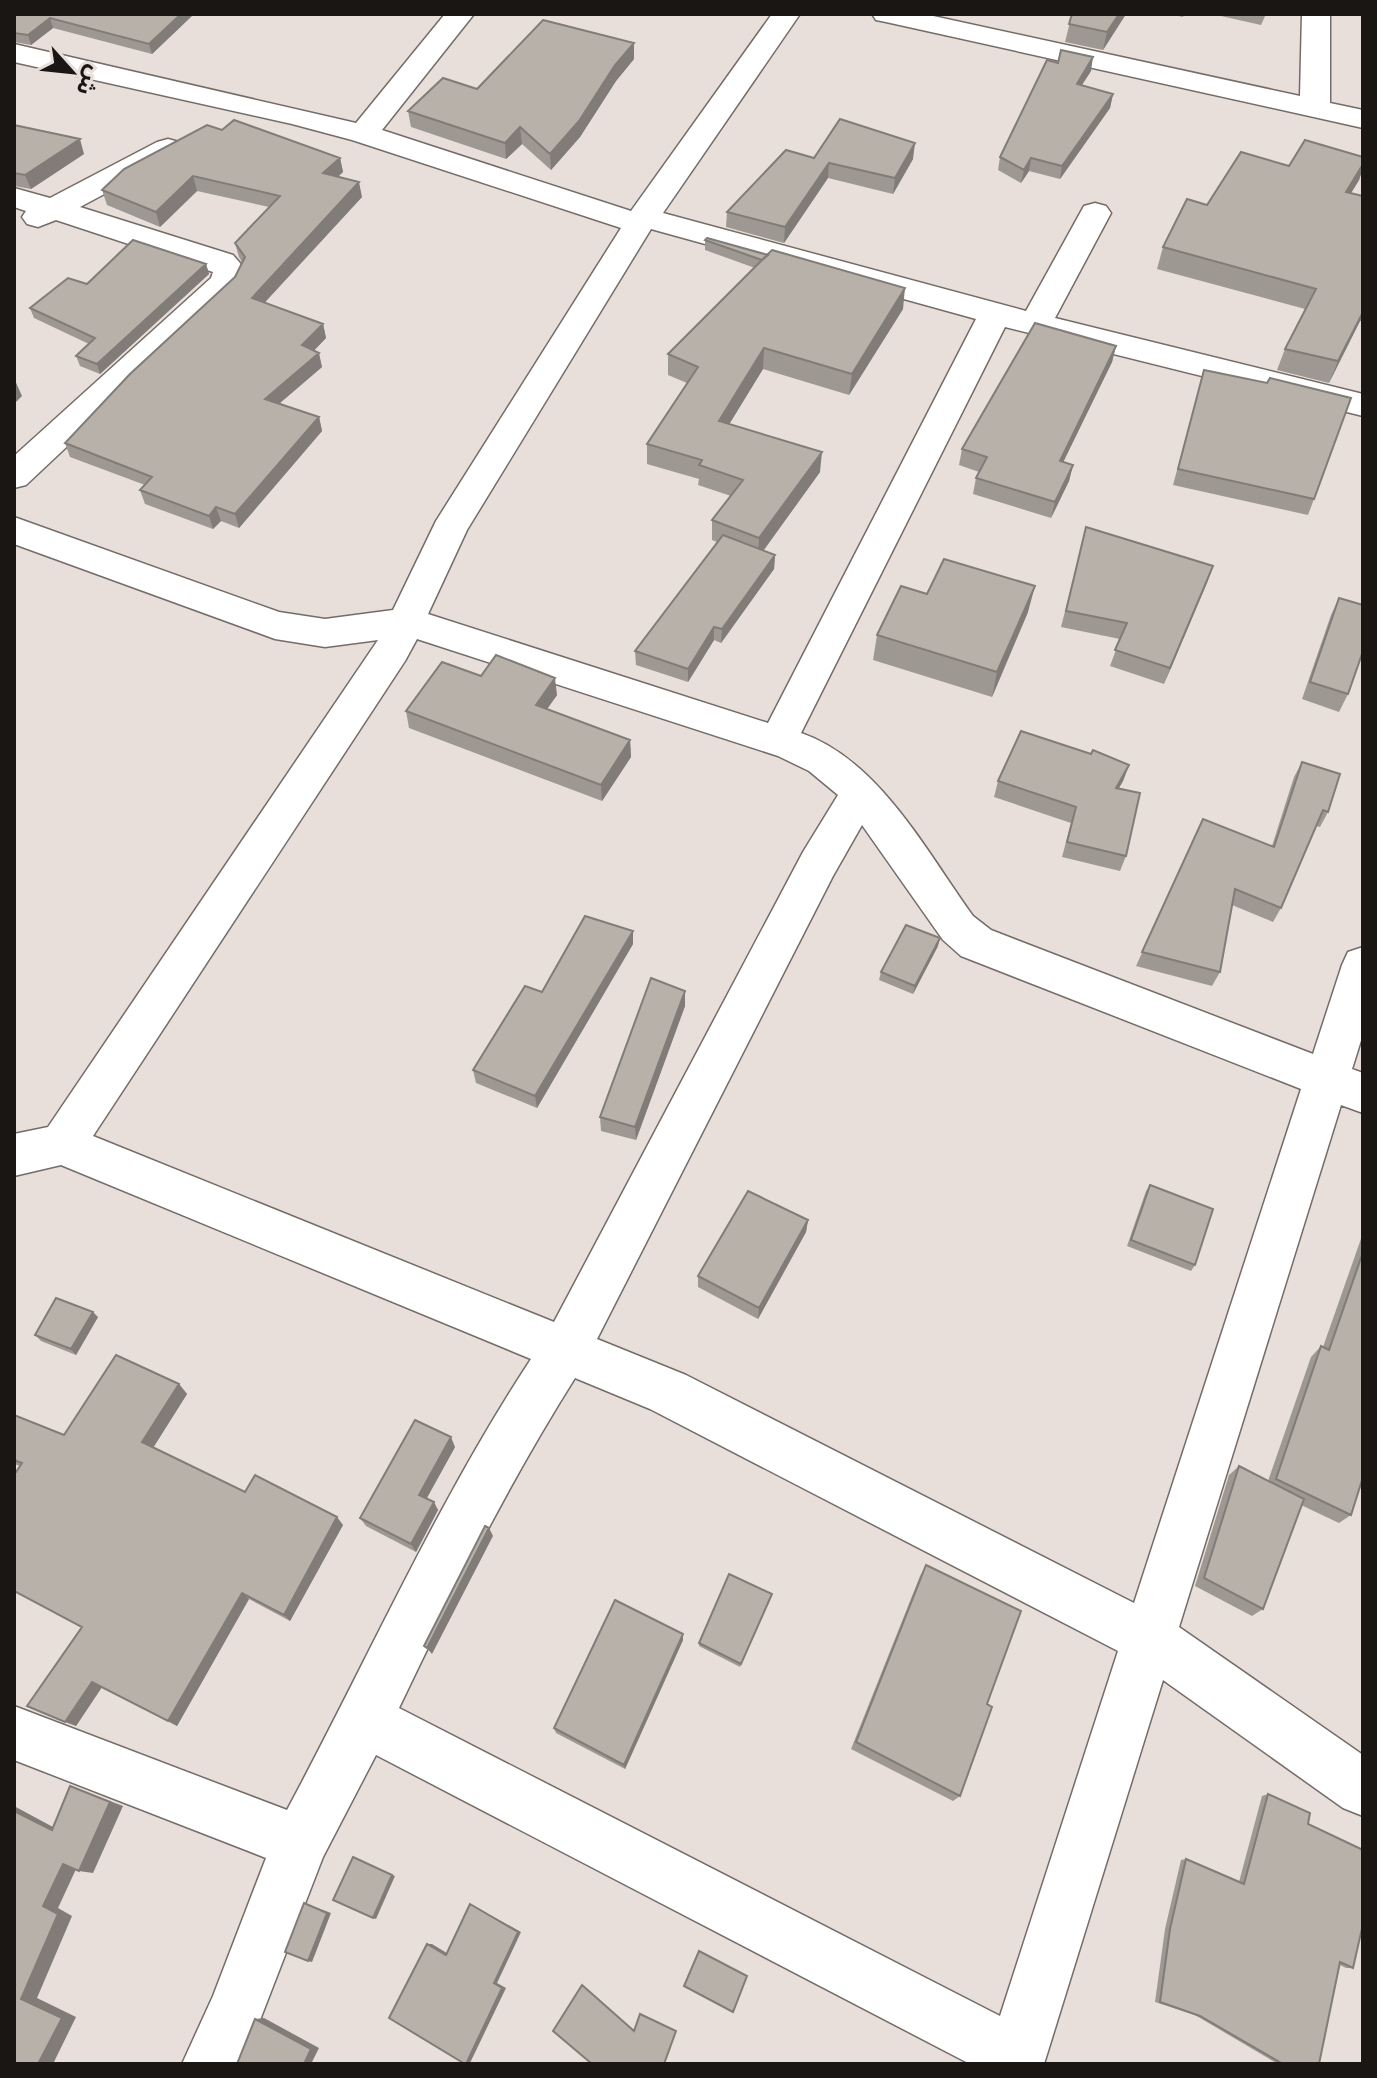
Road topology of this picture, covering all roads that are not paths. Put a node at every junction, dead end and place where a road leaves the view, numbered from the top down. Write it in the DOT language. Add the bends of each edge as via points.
graph roads {
  1 [pos="460,14"];
  2 [pos="786,14"];
  3 [pos="886,14"];
  4 [pos="1316,14"];
  5 [pos="14,53"];
  6 [pos="245,106"];
  7 [pos="1315,109"];
  8 [pos="1363,119"];
  9 [pos="363,134"];
  10 [pos="14,197"];
  11 [pos="54,211"];
  12 [pos="1095,213"];
  13 [pos="641,220"];
  14 [pos="14,227"];
  15 [pos="1015,319"];
  16 [pos="1363,405"];
  17 [pos="14,476"];
  18 [pos="14,530"];
  19 [pos="408,622"];
  20 [pos="778,741"];
  21 [pos="861,792"];
  22 [pos="1363,965"];
  23 [pos="1345,1086"];
  24 [pos="62,1144"];
  25 [pos="14,1155"];
  26 [pos="566,1349"];
  27 [pos="1150,1639"];
  28 [pos="365,1720"];
  29 [pos="14,1733"];
  30 [pos="1363,1788"];
  31 [pos="300,1843"];
  32 [pos="1015,2060"];
  33 [pos="212,2064"];
  1 -- 9 [label="street"];
  2 -- 13 [label="street"];
  3 -- 7 [label="street"];
  4 -- 7 [label="street"];
  5 -- 6 [label="street"];
  6 -- 9 [label="street"];
  6 -- 11 [label="street"];
  7 -- 8 [label="street"];
  9 -- 13 [label="street"];
  10 -- 11 [label="street"];
  11 -- 14 [label="street"];
  11 -- 17 [label="street" via="222,262 230,270 226,282"];
  12 -- 15 [label="street"];
  13 -- 15 [label="street"];
  13 -- 19 [label="street" via="449,530"];
  15 -- 16 [label="street"];
  15 -- 20 [label="street"];
  18 -- 19 [label="street" via="275,625 325,633"];
  19 -- 20 [label="street"];
  19 -- 24 [label="street"];
  20 -- 21 [label="street" via="831,763"];
  21 -- 23 [label="street" via="958,928 976,943"];
  21 -- 26 [label="street" via="818,864"];
  22 -- 23 [label="street"];
  23 -- 27 [label="street"];
  24 -- 25 [label="street"];
  24 -- 26 [label="street"];
  26 -- 27 [label="street" via="668,1392"];
  26 -- 28 [label="street" via="462,1521"];
  27 -- 30 [label="street"];
  27 -- 32 [label="street"];
  28 -- 31 [label="street"];
  28 -- 32 [label="street"];
  29 -- 31 [label="street"];
  31 -- 33 [label="street"];
}
